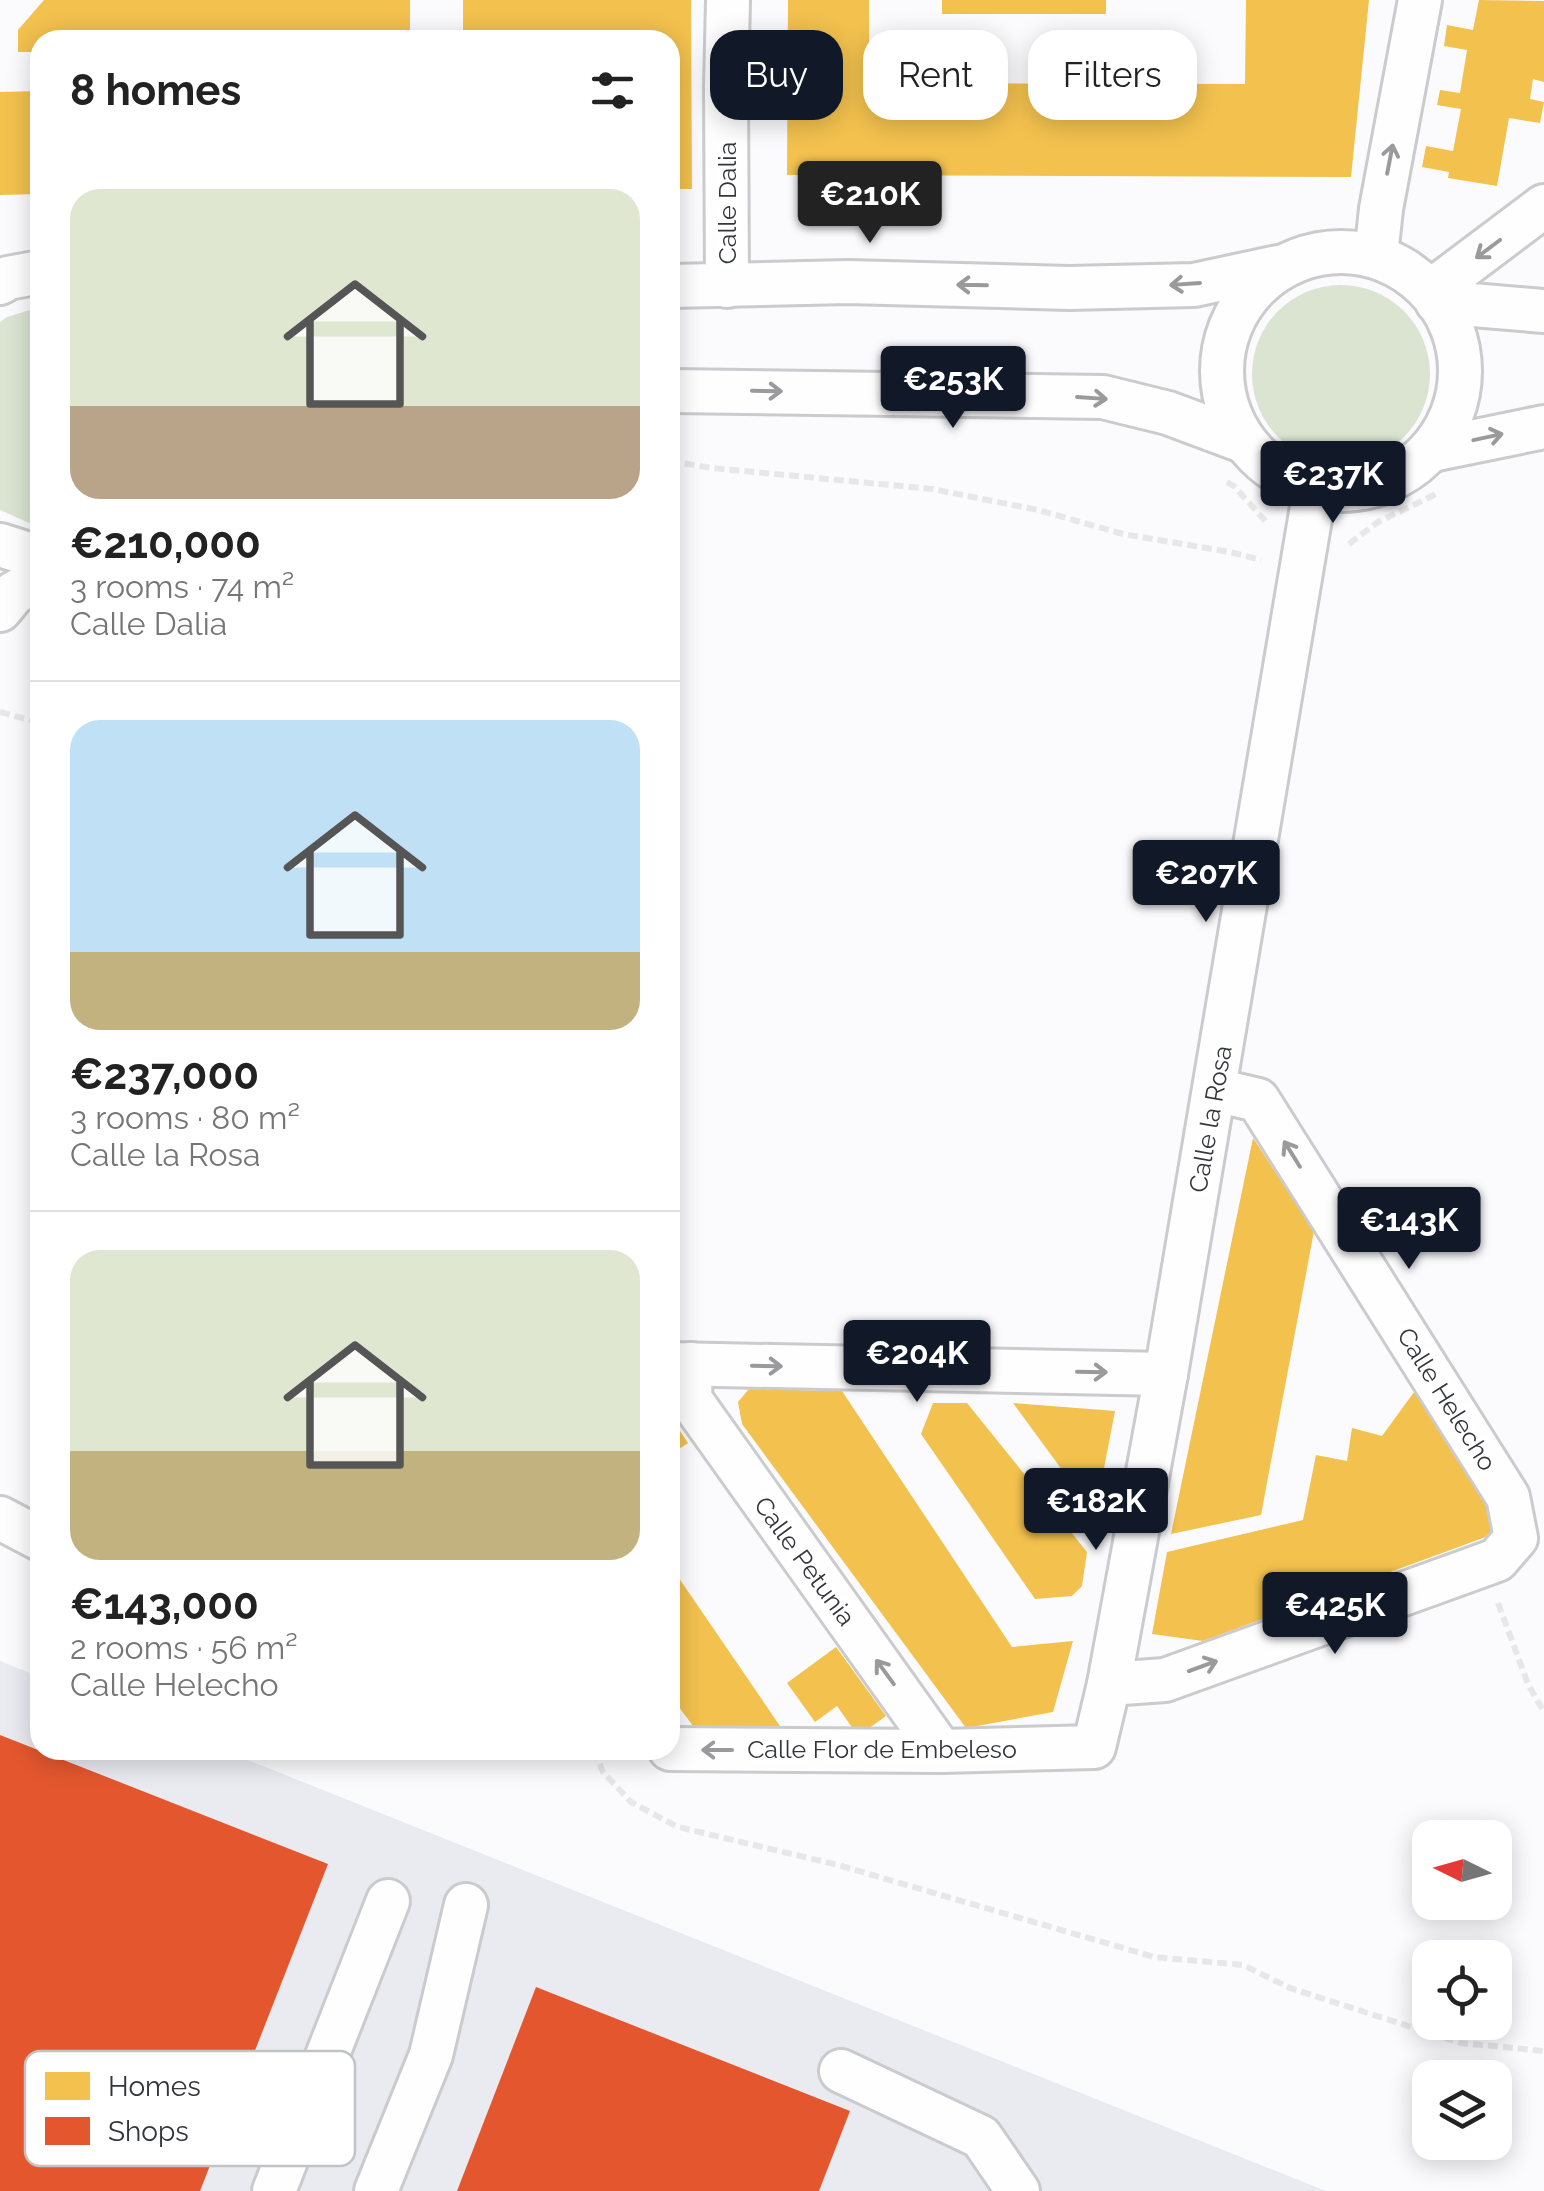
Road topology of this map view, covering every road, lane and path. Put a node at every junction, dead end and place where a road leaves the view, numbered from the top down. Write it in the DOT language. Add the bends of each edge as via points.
graph roads {
  1 [pos="728,0"];
  2 [pos="1420,0"];
  3 [pos="1544,206"];
  4 [pos="1376,256"];
  5 [pos="1281,267"];
  6 [pos="30,274"];
  7 [pos="0,283"];
  8 [pos="680,286"];
  9 [pos="727,286"];
  10 [pos="1434,297"];
  11 [pos="1544,311"];
  12 [pos="680,391"];
  13 [pos="1544,427"];
  14 [pos="1242,440"];
  15 [pos="680,463"];
  16 [pos="1440,469"];
  17 [pos="1315,489"];
  18 [pos="0,544"];
  19 [pos="30,555"];
  20 [pos="1302,566"];
  21 [pos="30,584"];
  22 [pos="0,610"];
  23 [pos="0,712"];
  24 [pos="30,720"];
  25 [pos="1215,1090"];
  26 [pos="680,1364"];
  27 [pos="1166,1374"];
  28 [pos="0,1518"];
  29 [pos="30,1534"];
  30 [pos="1501,1551"];
  31 [pos="1108,1684"];
  32 [pos="1544,1712"];
  33 [pos="1094,1747"];
  34 [pos="680,1750"];
  35 [pos="941,1751"];
  36 [pos="598,1760"];
  37 [pos="388,1901"];
  38 [pos="466,1905"];
  39 [pos="329,2051"];
  40 [pos="1544,2051"];
  41 [pos="841,2072"];
  42 [pos="284,2166"];
  43 [pos="274,2191"];
  44 [pos="376,2191"];
  45 [pos="1018,2191"];
  1 -- 9 [label="street, Calle Dalia"];
  4 -- 2 [label="street, one-way"];
  3 -- 10 [label="street, one-way"];
  4 -- 5 [label="street" via="1343,250"];
  4 -- 10 [label="street" via="1406,270"];
  5 -- 9 [label="street, one-way" via="1194,284"];
  5 -- 14 [label="street" via="1244,300 1224,345 1224,394"];
  6 -- 7 [label="street"];
  8 -- 9 [label="street"];
  10 -- 11 [label="street"];
  10 -- 16 [label="street" via="1453,328 1461,370"];
  12 -- 14 [label="street, one-way" via="1103,397"];
  16 -- 13 [label="street, one-way"];
  14 -- 17 [label="street" via="1274,471"];
  15 -- 20 [label="path" via="932,488 1123,534"];
  16 -- 17 [label="street" via="1358,491"];
  16 -- 20 [label="path" via="1332,559"];
  17 -- 20 [label="street, Calle la Rosa"];
  18 -- 19 [label="street"];
  20 -- 25 [label="street, Calle la Rosa"];
  21 -- 22 [label="street"];
  23 -- 24 [label="path"];
  25 -- 27 [label="street, Calle la Rosa"];
  30 -- 25 [label="street, Calle Helecho, one-way" via="1508,1497 1258,1100"];
  26 -- 27 [label="street, one-way"];
  35 -- 26 [label="street, Calle Petunia, one-way" via="690,1399"];
  27 -- 31 [label="street, Calle la Rosa"];
  28 -- 29 [label="street"];
  31 -- 30 [label="street, one-way" via="1165,1680"];
  30 -- 32 [label="path" via="1528,1684"];
  31 -- 33 [label="street, Calle la Rosa"];
  33 -- 35 [label="street, Calle Flor de Embeleso"];
  35 -- 34 [label="street, Calle Flor de Embeleso, one-way"];
  36 -- 40 [label="path" via="631,1802 678,1826 1154,1957 1242,1965 1290,1988 1461,2042"];
  37 -- 39 [label="street"];
  38 -- 44 [label="street" via="431,2055"];
  41 -- 45 [label="street" via="982,2137"];
  42 -- 43 [label="street"];
}
